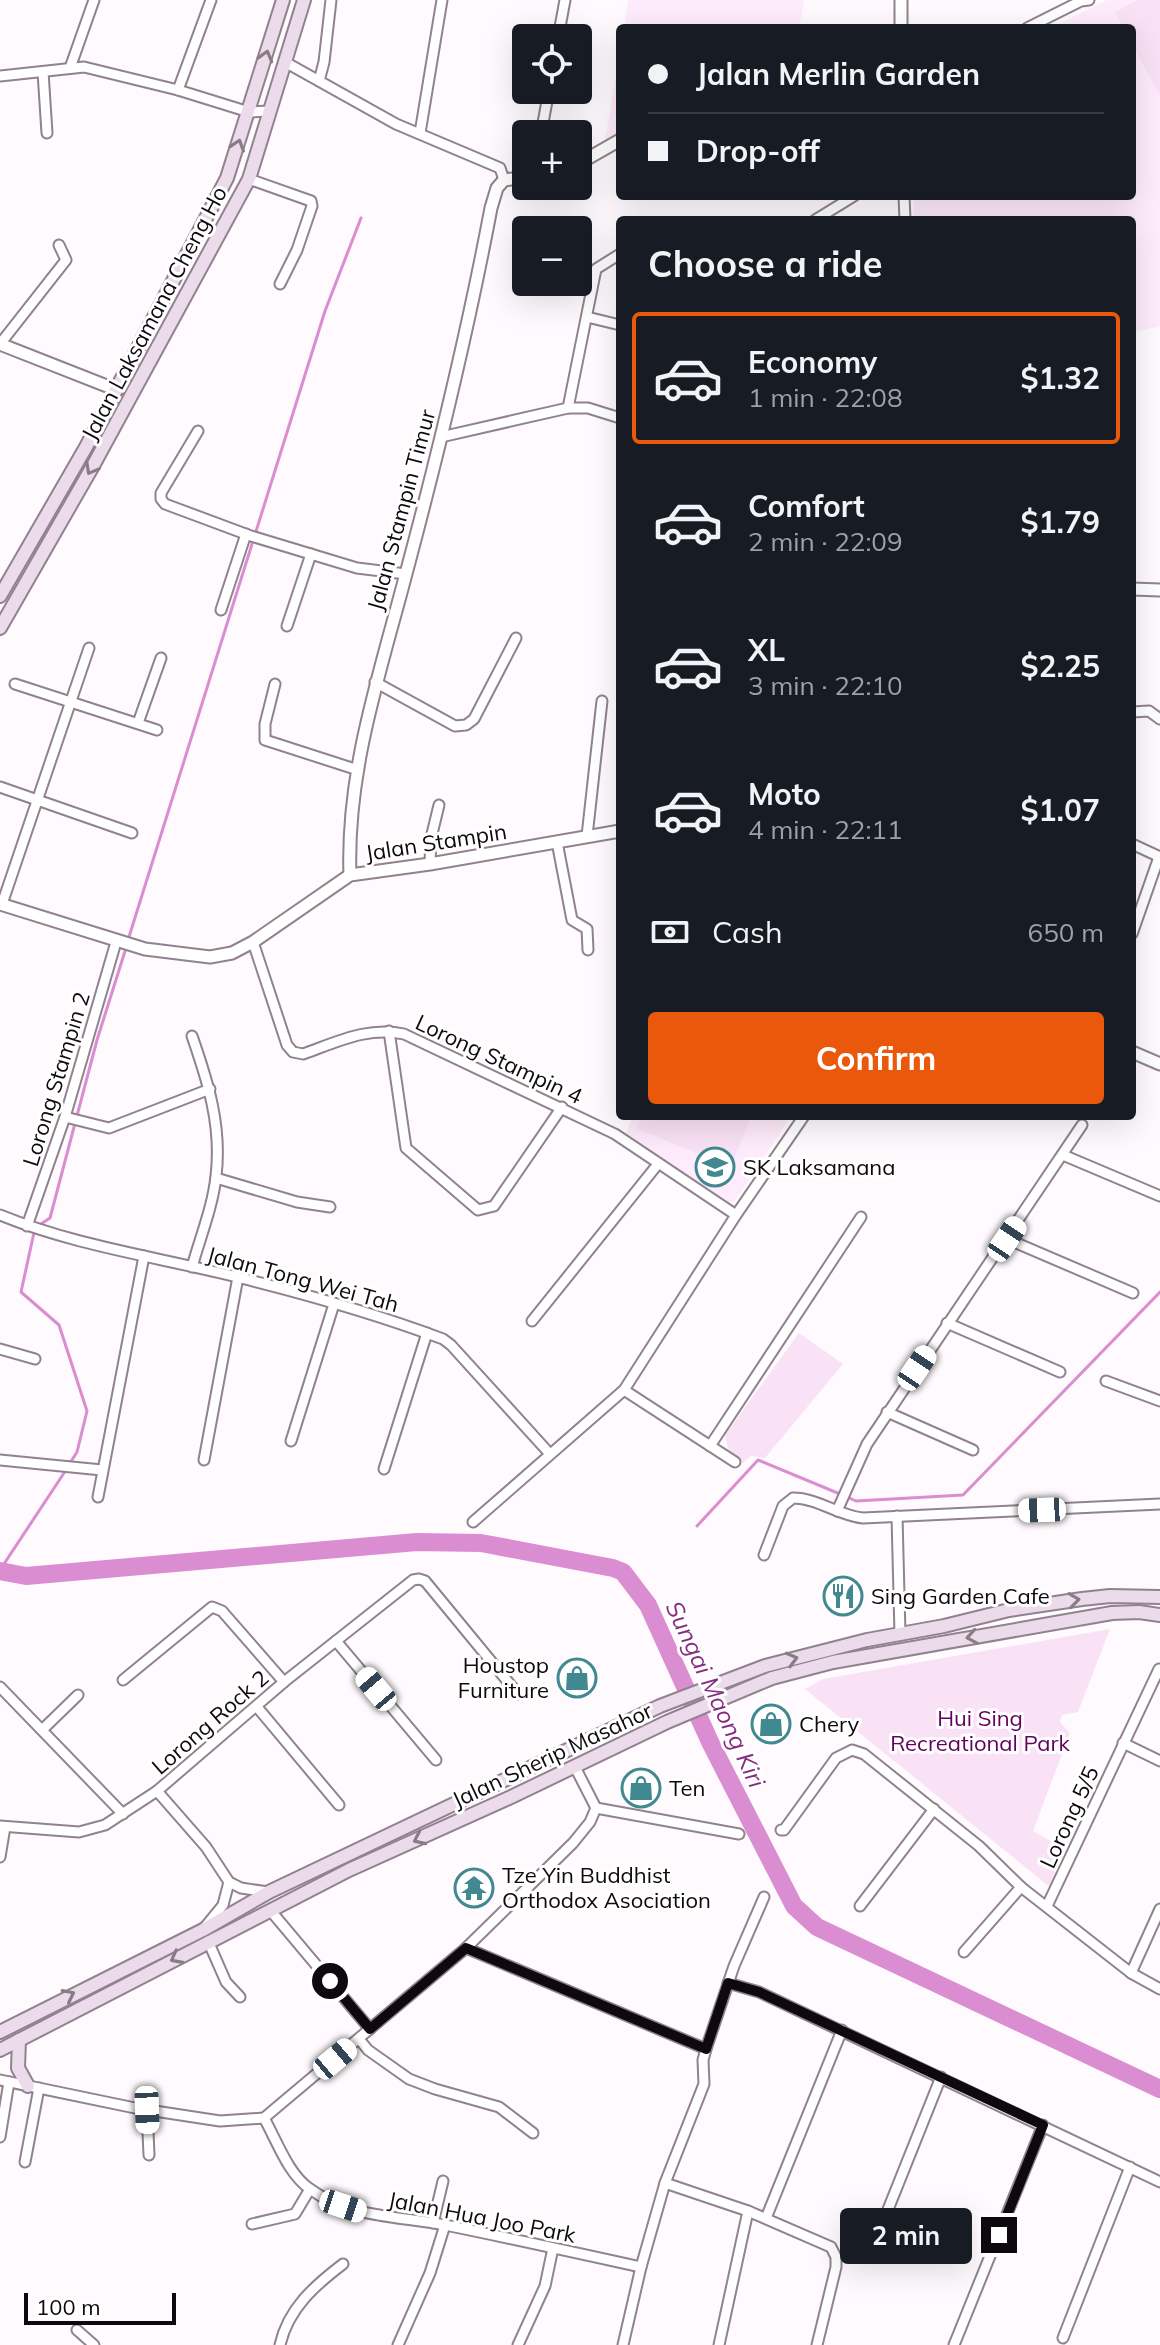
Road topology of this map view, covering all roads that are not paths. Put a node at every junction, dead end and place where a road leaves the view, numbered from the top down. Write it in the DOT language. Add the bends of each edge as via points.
graph roads {
  1 [pos="94,0"];
  2 [pos="211,0"];
  3 [pos="283,0"];
  4 [pos="304,0"];
  5 [pos="331,0"];
  6 [pos="442,0"];
  7 [pos="565,0"];
  8 [pos="901,0"];
  9 [pos="1089,0"];
  10 [pos="561,24"];
  11 [pos="901,24"];
  12 [pos="1035,24"];
  13 [pos="285,62"];
  14 [pos="70,68"];
  15 [pos="43,72"];
  16 [pos="0,76"];
  17 [pos="319,81"];
  18 [pos="178,90"];
  19 [pos="269,111"];
  20 [pos="249,112"];
  21 [pos="47,133"];
  22 [pos="420,133"];
  23 [pos="616,142"];
  24 [pos="592,156"];
  25 [pos="249,179"];
  26 [pos="512,179"];
  27 [pos="504,180"];
  28 [pos="848,200"];
  29 [pos="822,216"];
  30 [pos="59,245"];
  31 [pos="616,256"];
  32 [pos="280,284"];
  33 [pos="587,317"];
  34 [pos="616,324"];
  35 [pos="0,344"];
  36 [pos="117,390"];
  37 [pos="568,408"];
  38 [pos="616,417"];
  39 [pos="198,431"];
  40 [pos="441,437"];
  41 [pos="248,535"];
  42 [pos="311,554"];
  43 [pos="406,574"];
  44 [pos="1136,589"];
  45 [pos="1160,590"];
  46 [pos="0,596"];
  47 [pos="221,610"];
  48 [pos="287,626"];
  49 [pos="0,628"];
  50 [pos="516,638"];
  51 [pos="89,648"];
  52 [pos="161,658"];
  53 [pos="375,682"];
  54 [pos="15,684"];
  55 [pos="275,684"];
  56 [pos="602,701"];
  57 [pos="72,702"];
  58 [pos="1136,712"];
  59 [pos="1160,719"];
  60 [pos="138,723"];
  61 [pos="157,730"];
  62 [pos="358,770"];
  63 [pos="0,787"];
  64 [pos="37,800"];
  65 [pos="439,805"];
  66 [pos="616,832"];
  67 [pos="132,833"];
  68 [pos="587,836"];
  69 [pos="557,842"];
  70 [pos="1136,846"];
  71 [pos="1160,857"];
  72 [pos="430,864"];
  73 [pos="350,875"];
  74 [pos="1,904"];
  75 [pos="1136,923"];
  76 [pos="119,942"];
  77 [pos="253,942"];
  78 [pos="588,950"];
  79 [pos="389,1031"];
  80 [pos="192,1036"];
  81 [pos="1136,1054"];
  82 [pos="1160,1064"];
  83 [pos="210,1089"];
  84 [pos="562,1107"];
  85 [pos="69,1118"];
  86 [pos="801,1120"];
  87 [pos="1082,1125"];
  88 [pos="1063,1155"];
  89 [pos="658,1164"];
  90 [pos="216,1178"];
  91 [pos="1160,1196"];
  92 [pos="330,1207"];
  93 [pos="0,1215"];
  94 [pos="736,1215"];
  95 [pos="861,1217"];
  96 [pos="30,1227"];
  97 [pos="1007,1239"];
  98 [pos="144,1256"];
  99 [pos="192,1267"];
  100 [pos="238,1277"];
  101 [pos="1133,1293"];
  102 [pos="334,1304"];
  103 [pos="532,1321"];
  104 [pos="947,1323"];
  105 [pos="427,1333"];
  106 [pos="0,1349"];
  107 [pos="35,1359"];
  108 [pos="1060,1372"];
  109 [pos="1106,1381"];
  110 [pos="624,1390"];
  111 [pos="1160,1401"];
  112 [pos="887,1412"];
  113 [pos="291,1441"];
  114 [pos="710,1446"];
  115 [pos="973,1450"];
  116 [pos="550,1454"];
  117 [pos="0,1460"];
  118 [pos="204,1460"];
  119 [pos="735,1462"];
  120 [pos="384,1469"];
  121 [pos="102,1470"];
  122 [pos="98,1497"];
  123 [pos="1160,1504"];
  124 [pos="838,1509"];
  125 [pos="897,1516"];
  126 [pos="473,1522"];
  127 [pos="764,1555"];
  128 [pos="1160,1597"];
  129 [pos="1160,1615"];
  130 [pos="900,1634"];
  131 [pos="336,1641"];
  132 [pos="1159,1669"];
  133 [pos="123,1680"];
  134 [pos="284,1682"];
  135 [pos="0,1687"];
  136 [pos="518,1694"];
  137 [pos="78,1695"];
  138 [pos="257,1707"];
  139 [pos="42,1730"];
  140 [pos="1123,1743"];
  141 [pos="436,1760"];
  142 [pos="1160,1761"];
  143 [pos="575,1767"];
  144 [pos="157,1791"];
  145 [pos="339,1805"];
  146 [pos="596,1808"];
  147 [pos="934,1809"];
  148 [pos="123,1814"];
  149 [pos="2,1826"];
  150 [pos="781,1830"];
  151 [pos="739,1834"];
  152 [pos="0,1857"];
  153 [pos="229,1882"];
  154 [pos="1021,1887"];
  155 [pos="269,1892"];
  156 [pos="764,1897"];
  157 [pos="860,1906"];
  158 [pos="1047,1906"];
  159 [pos="1160,1909"];
  160 [pos="270,1910"];
  161 [pos="206,1935"];
  162 [pos="466,1948"];
  163 [pos="964,1952"];
  164 [pos="1131,1973"];
  165 [pos="728,1983"];
  166 [pos="1160,1989"];
  167 [pos="240,1997"];
  168 [pos="370,2029"];
  169 [pos="842,2030"];
  170 [pos="0,2032"];
  171 [pos="359,2039"];
  172 [pos="19,2040"];
  173 [pos="706,2049"];
  174 [pos="0,2050"];
  175 [pos="941,2077"];
  176 [pos="5,2081"];
  177 [pos="34,2087"];
  178 [pos="147,2110"];
  179 [pos="264,2118"];
  180 [pos="1043,2125"];
  181 [pos="533,2133"];
  182 [pos="0,2137"];
  183 [pos="149,2155"];
  184 [pos="25,2162"];
  185 [pos="1130,2167"];
  186 [pos="443,2181"];
  187 [pos="1160,2182"];
  188 [pos="665,2183"];
  189 [pos="310,2189"];
  190 [pos="748,2211"];
  191 [pos="766,2218"];
  192 [pos="433,2223"];
  193 [pos="252,2224"];
  194 [pos="445,2225"];
  195 [pos="873,2247"];
  196 [pos="553,2248"];
  197 [pos="343,2264"];
  198 [pos="641,2267"];
  199 [pos="77,2330"];
  200 [pos="1063,2338"];
  201 [pos="94,2345"];
  202 [pos="280,2345"];
  203 [pos="398,2345"];
  204 [pos="518,2345"];
  205 [pos="623,2345"];
  206 [pos="719,2345"];
  207 [pos="817,2345"];
  208 [pos="954,2345"];
  1 -- 14 [label="street"];
  2 -- 18 [label="street"];
  20 -- 3 [label="main road, Jalan Laksamana Cheng Ho, one-way"];
  4 -- 13 [label="main road, Jalan Laksamana Cheng Ho"];
  5 -- 17 [label="street"];
  6 -- 22 [label="street"];
  7 -- 10 [label="street"];
  8 -- 11 [label="street"];
  9 -- 12 [label="street"];
  13 -- 17 [label="street"];
  13 -- 19 [label="main road, Jalan Laksamana Cheng Ho"];
  14 -- 15 [label="street"];
  14 -- 18 [label="street" via="97,69"];
  15 -- 16 [label="street"];
  15 -- 21 [label="street"];
  17 -- 22 [label="street"];
  18 -- 20 [label="street"];
  19 -- 20 [label="street"];
  19 -- 25 [label="main road, Jalan Laksamana Cheng Ho"];
  36 -- 20 [label="main road, Jalan Laksamana Cheng Ho, one-way" via="227,178"];
  22 -- 27 [label="street" via="500,168"];
  23 -- 24 [label="street"];
  25 -- 32 [label="street" via="311,201 297,250"];
  25 -- 49 [label="main road, Jalan Laksamana Cheng Ho, one-way"];
  26 -- 27 [label="street"];
  27 -- 40 [label="street, Jalan Stampin Timur" via="493,198"];
  28 -- 29 [label="street"];
  30 -- 35 [label="street" via="66,260"];
  31 -- 33 [label="street" via="596,269"];
  33 -- 34 [label="street"];
  33 -- 37 [label="street"];
  35 -- 36 [label="street"];
  36 -- 46 [label="main road, Jalan Laksamana Cheng Ho"];
  37 -- 38 [label="street"];
  37 -- 40 [label="street"];
  39 -- 41 [label="street" via="161,499"];
  40 -- 43 [label="street, Jalan Stampin Timur"];
  41 -- 42 [label="street"];
  41 -- 47 [label="street"];
  42 -- 43 [label="street" via="357,568"];
  42 -- 48 [label="street"];
  43 -- 53 [label="street, Jalan Stampin Timur"];
  44 -- 45 [label="street"];
  50 -- 53 [label="street" via="466,725 455,726"];
  51 -- 57 [label="street"];
  52 -- 60 [label="street"];
  53 -- 62 [label="street, Jalan Stampin Timur"];
  54 -- 57 [label="street"];
  55 -- 62 [label="street" via="265,740"];
  56 -- 68 [label="street"];
  57 -- 60 [label="street"];
  57 -- 64 [label="street"];
  58 -- 59 [label="street" via="1149,711"];
  60 -- 61 [label="street"];
  62 -- 73 [label="street, Jalan Stampin Timur"];
  63 -- 64 [label="street"];
  64 -- 67 [label="street"];
  64 -- 74 [label="street"];
  65 -- 72 [label="street"];
  66 -- 68 [label="street, Jalan Stampin"];
  68 -- 69 [label="street, Jalan Stampin"];
  69 -- 72 [label="street, Jalan Stampin"];
  69 -- 78 [label="street" via="572,920 587,929"];
  70 -- 71 [label="street"];
  71 -- 75 [label="street"];
  72 -- 73 [label="street, Jalan Stampin"];
  73 -- 77 [label="street, Jalan Stampin"];
  74 -- 76 [label="street, Jalan Stampin"];
  76 -- 77 [label="street, Jalan Stampin" via="210,957"];
  76 -- 85 [label="street, Lorong Stampin 2"];
  77 -- 79 [label="street, Lorong Stampin 4" via="293,1052 303,1054 367,1031"];
  79 -- 84 [label="street, Lorong Stampin 4"];
  79 -- 84 [label="street" via="406,1148 478,1210 494,1206"];
  80 -- 83 [label="street"];
  81 -- 82 [label="street"];
  83 -- 85 [label="street" via="109,1128"];
  83 -- 90 [label="street" via="218,1136"];
  84 -- 89 [label="street, Lorong Stampin 4"];
  85 -- 96 [label="street, Lorong Stampin 2"];
  86 -- 94 [label="street"];
  87 -- 88 [label="street"];
  88 -- 91 [label="street"];
  88 -- 97 [label="street"];
  89 -- 94 [label="street, Lorong Stampin 4"];
  89 -- 103 [label="street"];
  90 -- 92 [label="street"];
  90 -- 99 [label="street"];
  93 -- 96 [label="street, Jalan Tong Wei Tah"];
  94 -- 110 [label="street"];
  95 -- 114 [label="street"];
  96 -- 98 [label="street, Jalan Tong Wei Tah"];
  97 -- 101 [label="street"];
  97 -- 104 [label="street"];
  98 -- 99 [label="street, Jalan Tong Wei Tah"];
  98 -- 121 [label="street"];
  99 -- 100 [label="street, Jalan Tong Wei Tah"];
  100 -- 102 [label="street, Jalan Tong Wei Tah"];
  100 -- 118 [label="street"];
  102 -- 105 [label="street, Jalan Tong Wei Tah"];
  102 -- 113 [label="street"];
  104 -- 108 [label="street"];
  104 -- 112 [label="street"];
  105 -- 116 [label="street, Jalan Tong Wei Tah" via="451,1345"];
  105 -- 120 [label="street"];
  106 -- 107 [label="street"];
  109 -- 111 [label="street"];
  110 -- 114 [label="street"];
  110 -- 116 [label="street"];
  112 -- 115 [label="street"];
  112 -- 124 [label="street"];
  114 -- 119 [label="street"];
  116 -- 126 [label="street"];
  117 -- 121 [label="street"];
  121 -- 122 [label="street"];
  123 -- 125 [label="street"];
  124 -- 125 [label="street" via="863,1518"];
  124 -- 127 [label="street" via="805,1498 788,1501"];
  125 -- 130 [label="street"];
  130 -- 128 [label="main road, Jalan Sherip Masahor, one-way" via="1082,1599"];
  129 -- 143 [label="main road, Jalan Sherip Masahor, one-way" via="1112,1613 833,1662 772,1678"];
  155 -- 130 [label="main road, Jalan Sherip Masahor, one-way" via="718,1682 816,1652"];
  131 -- 134 [label="street, Lorong Rock 2"];
  131 -- 136 [label="street, Lorong Rock 2" via="419,1579"];
  131 -- 141 [label="street"];
  132 -- 140 [label="street, Lorong 5/5"];
  133 -- 134 [label="street" via="212,1607 222,1611"];
  134 -- 138 [label="street, Lorong Rock 2"];
  135 -- 139 [label="street"];
  137 -- 139 [label="street"];
  138 -- 144 [label="street, Lorong Rock 2"];
  138 -- 145 [label="street"];
  139 -- 148 [label="street"];
  140 -- 142 [label="street"];
  140 -- 158 [label="street, Lorong 5/5"];
  143 -- 146 [label="street"];
  143 -- 160 [label="main road, Jalan Sherip Masahor, one-way"];
  144 -- 148 [label="street, Lorong Rock 2"];
  144 -- 153 [label="street"];
  146 -- 151 [label="street"];
  146 -- 162 [label="street" via="573,1843"];
  147 -- 150 [label="street" via="852,1750 836,1758"];
  147 -- 154 [label="street"];
  147 -- 157 [label="street"];
  148 -- 149 [label="street, Lorong Rock 2" via="79,1832"];
  149 -- 152 [label="street"];
  153 -- 155 [label="street"];
  153 -- 161 [label="street"];
  154 -- 158 [label="street"];
  154 -- 163 [label="street"];
  155 -- 161 [label="main road, Jalan Sherip Masahor"];
  156 -- 165 [label="street"];
  158 -- 164 [label="street"];
  159 -- 164 [label="street"];
  160 -- 161 [label="main road, Jalan Sherip Masahor" via="259,1905"];
  160 -- 168 [label="street"];
  161 -- 167 [label="street" via="226,1982"];
  170 -- 161 [label="main road, Jalan Sherip Masahor, one-way"];
  161 -- 172 [label="main road, Jalan Sherip Masahor, one-way"];
  162 -- 168 [label="street"];
  162 -- 173 [label="street"];
  164 -- 166 [label="street"];
  165 -- 169 [label="street"];
  165 -- 173 [label="street"];
  168 -- 171 [label="street"];
  169 -- 175 [label="street"];
  169 -- 191 [label="street"];
  171 -- 179 [label="street"];
  171 -- 181 [label="street" via="409,2079 499,2107"];
  172 -- 174 [label="main road, Jalan Sherip Masahor"];
  172 -- 177 [label="main road" via="18,2068"];
  173 -- 188 [label="street" via="701,2095"];
  175 -- 180 [label="street"];
  175 -- 195 [label="street"];
  176 -- 177 [label="street"];
  176 -- 182 [label="street"];
  177 -- 178 [label="street"];
  177 -- 184 [label="street"];
  178 -- 179 [label="street" via="220,2121"];
  178 -- 183 [label="street"];
  179 -- 189 [label="street, Jalan Hua Joo Park" via="293,2172"];
  180 -- 185 [label="street"];
  180 -- 208 [label="street"];
  185 -- 187 [label="street"];
  185 -- 200 [label="street"];
  186 -- 192 [label="street"];
  188 -- 190 [label="street"];
  188 -- 198 [label="street"];
  189 -- 192 [label="street, Jalan Hua Joo Park" via="372,2215"];
  189 -- 193 [label="street" via="295,2214"];
  190 -- 191 [label="street"];
  190 -- 206 [label="street"];
  191 -- 207 [label="street" via="831,2247 836,2257"];
  192 -- 194 [label="street, Jalan Hua Joo Park"];
  194 -- 196 [label="street, Jalan Hua Joo Park"];
  194 -- 203 [label="street"];
  196 -- 198 [label="street, Jalan Hua Joo Park"];
  196 -- 204 [label="street" via="545,2286"];
  197 -- 202 [label="street" via="312,2288 283,2329"];
  198 -- 205 [label="street"];
  199 -- 201 [label="street"];
}
